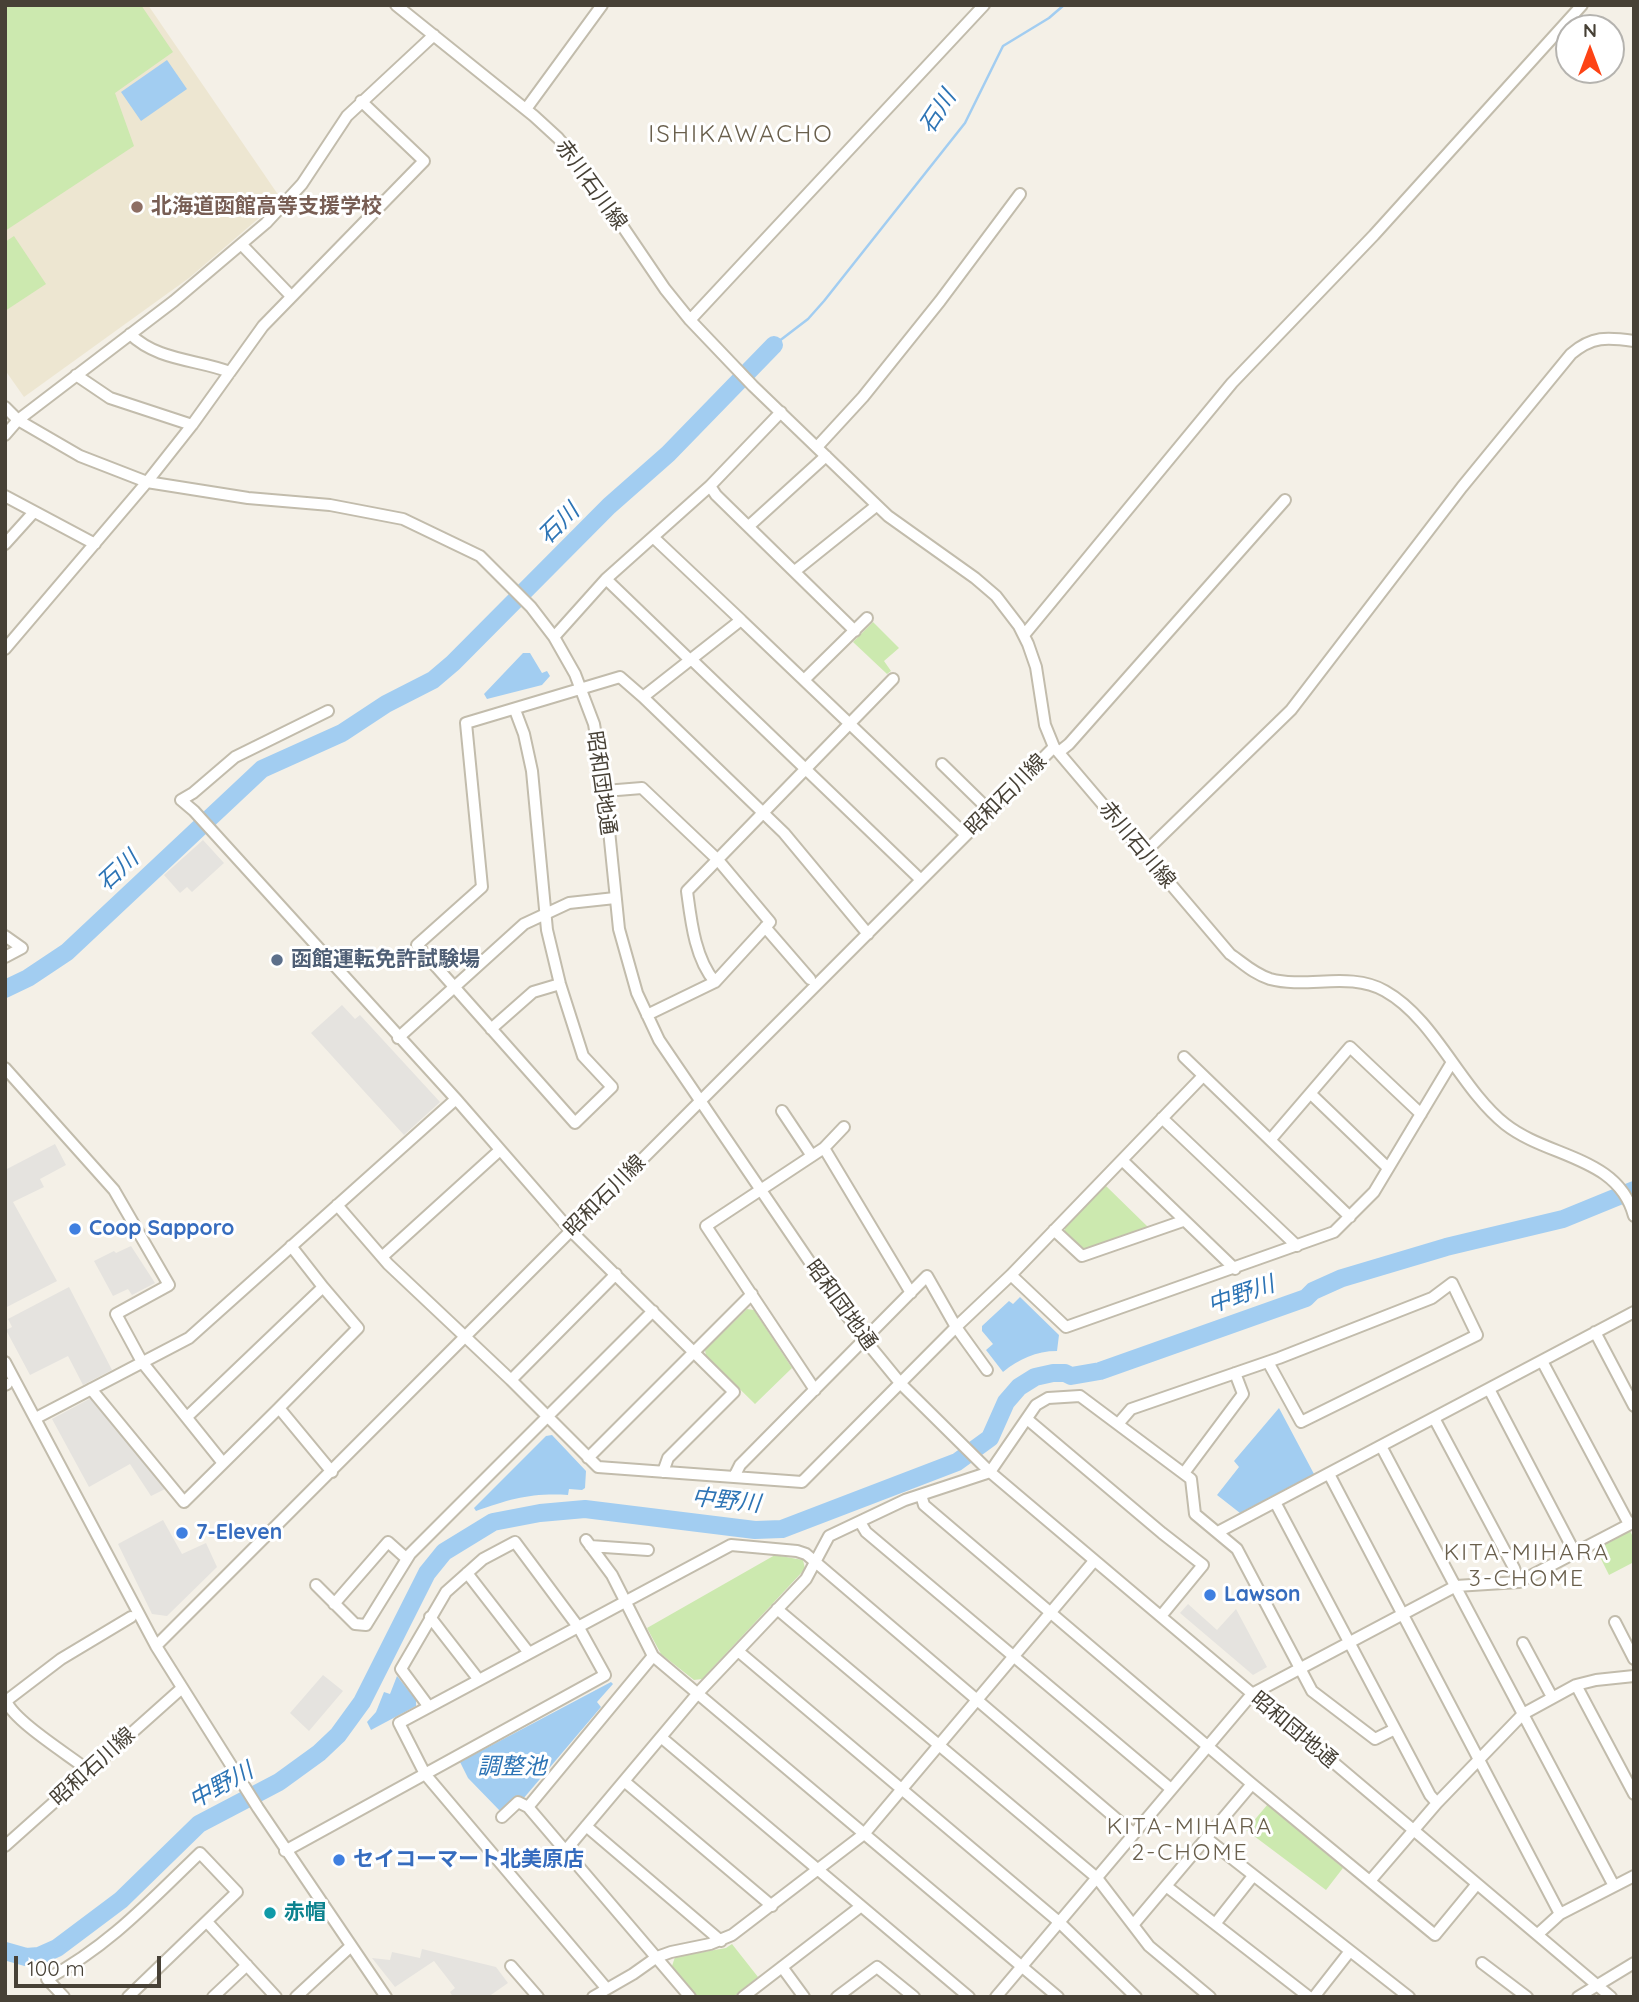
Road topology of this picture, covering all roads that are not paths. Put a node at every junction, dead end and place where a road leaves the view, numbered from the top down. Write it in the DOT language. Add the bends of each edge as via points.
graph roads {
  1 [pos="396,5"];
  2 [pos="601,5"];
  3 [pos="984,5"];
  4 [pos="1582,5"];
  5 [pos="434,35"];
  6 [pos="361,101"];
  7 [pos="526,109"];
  8 [pos="1020,194"];
  9 [pos="242,245"];
  10 [pos="291,296"];
  11 [pos="690,320"];
  12 [pos="130,334"];
  13 [pos="1634,341"];
  14 [pos="230,372"];
  15 [pos="76,375"];
  16 [pos="5,407"];
  17 [pos="781,412"];
  18 [pos="19,420"];
  19 [pos="192,425"];
  20 [pos="5,435"];
  21 [pos="817,447"];
  22 [pos="826,456"];
  23 [pos="147,482"];
  24 [pos="710,486"];
  25 [pos="5,496"];
  26 [pos="1285,500"];
  27 [pos="876,506"];
  28 [pos="33,513"];
  29 [pos="749,526"];
  30 [pos="653,537"];
  31 [pos="5,544"];
  32 [pos="95,544"];
  33 [pos="795,572"];
  34 [pos="606,579"];
  35 [pos="867,618"];
  36 [pos="741,621"];
  37 [pos="855,631"];
  38 [pos="1024,635"];
  39 [pos="554,637"];
  40 [pos="5,649"];
  41 [pos="690,660"];
  42 [pos="893,679"];
  43 [pos="804,680"];
  44 [pos="582,690"];
  45 [pos="643,697"];
  46 [pos="515,709"];
  47 [pos="328,711"];
  48 [pos="849,723"];
  49 [pos="1057,749"];
  50 [pos="942,764"];
  51 [pos="806,768"];
  52 [pos="605,791"];
  53 [pos="990,811"];
  54 [pos="763,813"];
  55 [pos="966,835"];
  56 [pos="1144,853"];
  57 [pos="718,860"];
  58 [pos="920,880"];
  59 [pos="615,898"];
  60 [pos="545,912"];
  61 [pos="765,927"];
  62 [pos="868,934"];
  63 [pos="5,936"];
  64 [pos="5,957"];
  65 [pos="810,979"];
  66 [pos="715,982"];
  67 [pos="560,984"];
  68 [pos="454,987"];
  69 [pos="647,1015"];
  70 [pos="491,1029"];
  71 [pos="398,1038"];
  72 [pos="1184,1057"];
  73 [pos="1452,1062"];
  74 [pos="5,1068"];
  75 [pos="1203,1076"];
  76 [pos="1311,1094"];
  77 [pos="456,1099"];
  78 [pos="699,1100"];
  79 [pos="782,1111"];
  80 [pos="1421,1114"];
  81 [pos="1162,1118"];
  82 [pos="844,1127"];
  83 [pos="1270,1139"];
  84 [pos="824,1147"];
  85 [pos="500,1150"];
  86 [pos="812,1156"];
  87 [pos="1122,1160"];
  88 [pos="1388,1168"];
  89 [pos="761,1191"];
  90 [pos="337,1205"];
  91 [pos="1633,1213"];
  92 [pos="1350,1217"];
  93 [pos="1183,1221"];
  94 [pos="570,1230"];
  95 [pos="1054,1230"];
  96 [pos="291,1246"];
  97 [pos="1297,1246"];
  98 [pos="382,1257"];
  99 [pos="1235,1269"];
  100 [pos="616,1274"];
  101 [pos="1011,1275"];
  102 [pos="323,1287"];
  103 [pos="911,1293"];
  104 [pos="752,1294"];
  105 [pos="653,1311"];
  106 [pos="1634,1312"];
  107 [pos="956,1327"];
  108 [pos="1595,1332"];
  109 [pos="466,1337"];
  110 [pos="865,1340"];
  111 [pos="694,1353"];
  112 [pos="1542,1361"];
  113 [pos="5,1362"];
  114 [pos="142,1362"];
  115 [pos="1268,1362"];
  116 [pos="987,1370"];
  117 [pos="1235,1373"];
  118 [pos="511,1380"];
  119 [pos="901,1384"];
  120 [pos="1489,1389"];
  121 [pos="90,1390"];
  122 [pos="815,1390"];
  123 [pos="1634,1406"];
  124 [pos="279,1408"];
  125 [pos="187,1417"];
  126 [pos="547,1417"];
  127 [pos="36,1418"];
  128 [pos="1434,1418"];
  129 [pos="1027,1419"];
  130 [pos="1118,1424"];
  131 [pos="1381,1446"];
  132 [pos="588,1458"];
  133 [pos="223,1463"];
  134 [pos="332,1472"];
  135 [pos="663,1472"];
  136 [pos="990,1472"];
  137 [pos="1184,1473"];
  138 [pos="1329,1474"];
  139 [pos="734,1477"];
  140 [pos="921,1495"];
  141 [pos="1275,1502"];
  142 [pos="860,1522"];
  143 [pos="1631,1523"];
  144 [pos="1218,1532"];
  145 [pos="648,1550"];
  146 [pos="1575,1553"];
  147 [pos="407,1559"];
  148 [pos="1094,1561"];
  149 [pos="815,1563"];
  150 [pos="467,1573"];
  151 [pos="1519,1582"];
  152 [pos="316,1585"];
  153 [pos="1456,1586"];
  154 [pos="627,1602"];
  155 [pos="334,1604"];
  156 [pos="777,1609"];
  157 [pos="1052,1612"];
  158 [pos="1403,1614"];
  159 [pos="1161,1616"];
  160 [pos="131,1617"];
  161 [pos="430,1617"];
  162 [pos="1615,1622"];
  163 [pos="579,1628"];
  164 [pos="1349,1642"];
  165 [pos="1523,1643"];
  166 [pos="156,1646"];
  167 [pos="738,1651"];
  168 [pos="529,1653"];
  169 [pos="653,1656"];
  170 [pos="1014,1656"];
  171 [pos="1634,1659"];
  172 [pos="1300,1667"];
  173 [pos="1634,1676"];
  174 [pos="479,1680"];
  175 [pos="1576,1685"];
  176 [pos="182,1688"];
  177 [pos="698,1693"];
  178 [pos="1252,1694"];
  179 [pos="1552,1697"];
  180 [pos="977,1702"];
  181 [pos="429,1707"];
  182 [pos="1523,1714"];
  183 [pos="1395,1729"];
  184 [pos="662,1738"];
  185 [pos="939,1745"];
  186 [pos="1208,1746"];
  187 [pos="1479,1759"];
  188 [pos="89,1771"];
  189 [pos="425,1774"];
  190 [pos="624,1781"];
  191 [pos="1252,1784"];
  192 [pos="902,1789"];
  193 [pos="1171,1789"];
  194 [pos="1634,1794"];
  195 [pos="1437,1802"];
  196 [pos="528,1807"];
  197 [pos="502,1816"];
  198 [pos="586,1826"];
  199 [pos="1413,1830"];
  200 [pos="1133,1833"];
  201 [pos="864,1834"];
  202 [pos="1206,1838"];
  203 [pos="5,1846"];
  204 [pos="566,1850"];
  205 [pos="285,1851"];
  206 [pos="817,1870"];
  207 [pos="1634,1876"];
  208 [pos="1253,1877"];
  209 [pos="1097,1878"];
  210 [pos="1370,1881"];
  211 [pos="1478,1884"];
  212 [pos="1166,1886"];
  213 [pos="1614,1886"];
  214 [pos="772,1906"];
  215 [pos="860,1907"];
  216 [pos="1560,1914"];
  217 [pos="207,1922"];
  218 [pos="1059,1922"];
  219 [pos="1215,1924"];
  220 [pos="1133,1925"];
  221 [pos="1538,1934"];
  222 [pos="721,1941"];
  223 [pos="351,1946"];
  224 [pos="1350,1951"];
  225 [pos="657,1957"];
  226 [pos="1482,1963"];
  227 [pos="1634,1963"];
  228 [pos="247,1965"];
  229 [pos="511,1966"];
  230 [pos="1022,1966"];
  231 [pos="782,1967"];
  232 [pos="1597,1985"];
  233 [pos="1197,1986"];
  234 [pos="607,1989"];
  235 [pos="911,1996"];
  236 [pos="64,1997"];
  237 [pos="128,1997"];
  238 [pos="213,1997"];
  239 [pos="276,1997"];
  240 [pos="296,1997"];
  241 [pos="386,1997"];
  242 [pos="538,1997"];
  243 [pos="593,1997"];
  244 [pos="690,1997"];
  245 [pos="743,1997"];
  246 [pos="804,1997"];
  247 [pos="837,1997"];
  248 [pos="969,1997"];
  249 [pos="996,1997"];
  250 [pos="1058,1997"];
  251 [pos="1136,1997"];
  252 [pos="1189,1997"];
  253 [pos="1210,1997"];
  254 [pos="1312,1997"];
  255 [pos="1409,1997"];
  256 [pos="1527,1997"];
  257 [pos="1578,1997"];
  258 [pos="1611,1997"];
  1 -- 5 [label="street, 赤川石川線"];
  2 -- 7 [label="street"];
  3 -- 11 [label="street"];
  4 -- 38 [label="street" via="1374,235 1232,383"];
  5 -- 6 [label="street"];
  5 -- 7 [label="street, 赤川石川線"];
  6 -- 9 [label="street" via="302,184"];
  6 -- 10 [label="street" via="424,161"];
  7 -- 11 [label="street, 赤川石川線" via="583,168"];
  8 -- 21 [label="street" via="863,397"];
  9 -- 10 [label="street"];
  9 -- 12 [label="street"];
  10 -- 14 [label="street"];
  11 -- 17 [label="street, 赤川石川線"];
  12 -- 14 [label="street" via="158,353"];
  12 -- 15 [label="street"];
  13 -- 56 [label="street" via="1602,338 1584,343 1571,354 1291,710"];
  14 -- 19 [label="street"];
  15 -- 18 [label="street"];
  15 -- 19 [label="street" via="110,398"];
  16 -- 18 [label="street, 昭和団地通"];
  17 -- 21 [label="street, 赤川石川線"];
  17 -- 24 [label="street"];
  18 -- 20 [label="street"];
  18 -- 23 [label="street, 昭和団地通" via="80,456"];
  19 -- 23 [label="street"];
  21 -- 22 [label="street, 赤川石川線"];
  22 -- 27 [label="street, 赤川石川線"];
  22 -- 29 [label="street"];
  23 -- 32 [label="street"];
  23 -- 39 [label="street, 昭和団地通" via="403,519 480,556"];
  24 -- 29 [label="street"];
  24 -- 30 [label="street"];
  25 -- 28 [label="street"];
  26 -- 49 [label="street, 昭和石川線" via="1069,744"];
  27 -- 33 [label="street"];
  27 -- 38 [label="street, 赤川石川線" via="996,596"];
  28 -- 31 [label="street"];
  28 -- 32 [label="street"];
  29 -- 33 [label="street"];
  30 -- 34 [label="street"];
  30 -- 36 [label="street"];
  32 -- 40 [label="street"];
  33 -- 37 [label="street"];
  34 -- 39 [label="street"];
  34 -- 41 [label="street"];
  35 -- 37 [label="street"];
  36 -- 41 [label="street"];
  36 -- 43 [label="street"];
  37 -- 43 [label="street"];
  38 -- 49 [label="street, 赤川石川線" via="1036,667 1045,725"];
  39 -- 44 [label="street, 昭和団地通"];
  41 -- 45 [label="street"];
  41 -- 51 [label="street"];
  42 -- 48 [label="street"];
  43 -- 48 [label="street"];
  44 -- 45 [label="street" via="620,677"];
  44 -- 46 [label="street"];
  44 -- 52 [label="street, 昭和団地通" via="597,735"];
  45 -- 54 [label="street"];
  46 -- 60 [label="street" via="532,771"];
  46 -- 68 [label="street" via="466,723 482,887 417,945"];
  47 -- 71 [label="street" via="235,757 181,800"];
  48 -- 51 [label="street"];
  48 -- 55 [label="street"];
  49 -- 53 [label="street, 昭和石川線"];
  49 -- 56 [label="street, 赤川石川線"];
  50 -- 53 [label="street"];
  51 -- 54 [label="street"];
  51 -- 58 [label="street"];
  52 -- 57 [label="street" via="642,788"];
  52 -- 59 [label="street, 昭和団地通"];
  53 -- 55 [label="street, 昭和石川線"];
  54 -- 57 [label="street"];
  54 -- 62 [label="street"];
  55 -- 58 [label="street, 昭和石川線"];
  56 -- 73 [label="street, 赤川石川線" via="1230,954 1252,971 1287,982 1346,981 1383,989 1409,1008"];
  57 -- 61 [label="street" via="770,922"];
  57 -- 66 [label="street" via="687,891 701,956"];
  58 -- 62 [label="street, 昭和石川線"];
  59 -- 60 [label="street" via="569,903"];
  59 -- 69 [label="street, 昭和団地通" via="624,950"];
  60 -- 67 [label="street"];
  60 -- 68 [label="street" via="524,924"];
  61 -- 65 [label="street"];
  61 -- 66 [label="street"];
  62 -- 78 [label="street, 昭和石川線"];
  63 -- 64 [label="street" via="23,948"];
  66 -- 69 [label="street"];
  67 -- 70 [label="street" via="533,992"];
  67 -- 70 [label="street" via="583,1056 612,1087 575,1123"];
  68 -- 70 [label="street"];
  68 -- 71 [label="street"];
  69 -- 78 [label="street, 昭和団地通"];
  71 -- 77 [label="street"];
  72 -- 75 [label="street"];
  73 -- 80 [label="street"];
  73 -- 91 [label="street, 赤川石川線" via="1505,1124 1532,1142 1602,1171 1627,1196"];
  74 -- 114 [label="street" via="114,1189 169,1285 116,1314"];
  75 -- 81 [label="street"];
  75 -- 83 [label="street"];
  76 -- 80 [label="street" via="1350,1047"];
  76 -- 83 [label="street"];
  76 -- 88 [label="street"];
  77 -- 85 [label="street"];
  77 -- 90 [label="street"];
  78 -- 89 [label="street, 昭和団地通"];
  78 -- 94 [label="street, 昭和石川線"];
  79 -- 86 [label="street"];
  80 -- 88 [label="street"];
  81 -- 87 [label="street"];
  81 -- 97 [label="street"];
  82 -- 84 [label="street"];
  83 -- 92 [label="street"];
  84 -- 86 [label="street"];
  84 -- 103 [label="street"];
  85 -- 94 [label="street"];
  85 -- 98 [label="street"];
  86 -- 89 [label="street"];
  87 -- 93 [label="street"];
  87 -- 95 [label="street"];
  88 -- 92 [label="street" via="1374,1192"];
  89 -- 104 [label="street" via="706,1226"];
  89 -- 110 [label="street, 昭和団地通"];
  90 -- 96 [label="street"];
  90 -- 98 [label="street"];
  92 -- 97 [label="street" via="1334,1232"];
  93 -- 95 [label="street" via="1082,1256"];
  93 -- 99 [label="street"];
  94 -- 100 [label="street"];
  94 -- 109 [label="street, 昭和石川線"];
  95 -- 101 [label="street"];
  96 -- 102 [label="street"];
  96 -- 114 [label="street" via="188,1338"];
  97 -- 99 [label="street"];
  98 -- 109 [label="street"];
  99 -- 101 [label="street" via="1066,1327"];
  100 -- 105 [label="street"];
  100 -- 118 [label="street"];
  101 -- 107 [label="street"];
  102 -- 124 [label="street" via="358,1328"];
  102 -- 125 [label="street"];
  103 -- 107 [label="street" via="927,1276"];
  103 -- 110 [label="street"];
  104 -- 111 [label="street"];
  104 -- 122 [label="street"];
  105 -- 111 [label="street"];
  105 -- 126 [label="street"];
  106 -- 108 [label="street"];
  107 -- 116 [label="street"];
  107 -- 119 [label="street"];
  108 -- 112 [label="street"];
  108 -- 123 [label="street"];
  109 -- 118 [label="street"];
  109 -- 134 [label="street, 昭和石川線"];
  110 -- 119 [label="street, 昭和団地通"];
  110 -- 122 [label="street"];
  111 -- 132 [label="street"];
  111 -- 135 [label="street" via="734,1392 668,1458"];
  112 -- 120 [label="street"];
  112 -- 143 [label="street"];
  113 -- 127 [label="street"];
  114 -- 121 [label="street"];
  114 -- 125 [label="street"];
  115 -- 115 [label="street" via="1432,1298 1452,1283 1477,1335 1301,1422"];
  115 -- 117 [label="street"];
  117 -- 130 [label="street" via="1131,1409"];
  117 -- 137 [label="street" via="1243,1394"];
  118 -- 126 [label="street"];
  119 -- 136 [label="street, 昭和団地通"];
  119 -- 139 [label="street" via="802,1482"];
  120 -- 128 [label="street"];
  120 -- 146 [label="street"];
  121 -- 127 [label="street"];
  121 -- 133 [label="street" via="184,1502"];
  122 -- 139 [label="street" via="740,1465"];
  124 -- 133 [label="street"];
  124 -- 134 [label="street"];
  125 -- 133 [label="street"];
  126 -- 132 [label="street"];
  126 -- 147 [label="street"];
  127 -- 166 [label="street"];
  128 -- 131 [label="street"];
  128 -- 151 [label="street"];
  129 -- 130 [label="street" via="1042,1401 1080,1396"];
  129 -- 136 [label="street"];
  129 -- 159 [label="street" via="1203,1564"];
  130 -- 137 [label="street"];
  131 -- 138 [label="street"];
  131 -- 153 [label="street"];
  132 -- 135 [label="street" via="598,1467"];
  134 -- 166 [label="street, 昭和石川線"];
  135 -- 139 [label="street"];
  136 -- 140 [label="street"];
  136 -- 148 [label="street, 昭和団地通"];
  137 -- 144 [label="street" via="1191,1479 1195,1514"];
  138 -- 141 [label="street"];
  138 -- 158 [label="street"];
  140 -- 142 [label="street"];
  140 -- 157 [label="street" via="924,1505"];
  141 -- 144 [label="street"];
  141 -- 164 [label="street"];
  142 -- 149 [label="street" via="830,1536"];
  142 -- 170 [label="street" via="866,1532"];
  143 -- 146 [label="street"];
  144 -- 172 [label="street" via="1237,1549"];
  145 -- 154 [label="street" via="588,1543"];
  146 -- 151 [label="street"];
  147 -- 155 [label="street" via="388,1542"];
  147 -- 155 [label="street" via="366,1625 355,1625"];
  148 -- 157 [label="street"];
  148 -- 159 [label="street, 昭和団地通"];
  149 -- 154 [label="street" via="797,1551 732,1545"];
  149 -- 156 [label="street"];
  149 -- 180 [label="street"];
  150 -- 161 [label="street" via="446,1592"];
  150 -- 163 [label="street" via="515,1542"];
  150 -- 168 [label="street"];
  151 -- 153 [label="street"];
  152 -- 155 [label="street"];
  153 -- 158 [label="street"];
  153 -- 182 [label="street"];
  154 -- 163 [label="street"];
  154 -- 169 [label="street"];
  156 -- 167 [label="street"];
  156 -- 185 [label="street"];
  157 -- 170 [label="street"];
  157 -- 186 [label="street"];
  158 -- 164 [label="street"];
  158 -- 187 [label="street"];
  159 -- 178 [label="street, 昭和団地通"];
  160 -- 188 [label="street" via="61,1659 7,1699 12,1711"];
  161 -- 174 [label="street"];
  161 -- 181 [label="street" via="401,1669"];
  162 -- 171 [label="street"];
  163 -- 168 [label="street"];
  163 -- 189 [label="street" via="605,1675"];
  164 -- 172 [label="street"];
  164 -- 183 [label="street"];
  165 -- 179 [label="street"];
  166 -- 176 [label="street"];
  167 -- 177 [label="street"];
  167 -- 192 [label="street"];
  168 -- 174 [label="street"];
  169 -- 177 [label="street"];
  169 -- 196 [label="street"];
  170 -- 180 [label="street"];
  170 -- 193 [label="street"];
  172 -- 178 [label="street"];
  172 -- 183 [label="street" via="1312,1691 1375,1739"];
  173 -- 175 [label="street"];
  174 -- 181 [label="street"];
  175 -- 179 [label="street"];
  175 -- 194 [label="street"];
  176 -- 188 [label="street, 昭和石川線"];
  176 -- 205 [label="street"];
  177 -- 184 [label="street"];
  177 -- 201 [label="street"];
  178 -- 186 [label="street"];
  178 -- 199 [label="street, 昭和団地通"];
  179 -- 182 [label="street"];
  180 -- 185 [label="street"];
  180 -- 200 [label="street"];
  181 -- 189 [label="street" via="399,1723"];
  182 -- 187 [label="street"];
  182 -- 213 [label="street"];
  183 -- 195 [label="street"];
  184 -- 190 [label="street"];
  184 -- 206 [label="street"];
  185 -- 192 [label="street"];
  185 -- 209 [label="street"];
  186 -- 191 [label="street"];
  186 -- 193 [label="street"];
  187 -- 195 [label="street"];
  187 -- 216 [label="street"];
  188 -- 203 [label="street, 昭和石川線"];
  189 -- 205 [label="street"];
  189 -- 234 [label="street"];
  190 -- 198 [label="street"];
  190 -- 214 [label="street"];
  191 -- 202 [label="street"];
  191 -- 210 [label="street"];
  192 -- 201 [label="street"];
  192 -- 218 [label="street"];
  193 -- 200 [label="street"];
  195 -- 199 [label="street"];
  196 -- 197 [label="street" via="519,1802"];
  196 -- 204 [label="street"];
  198 -- 204 [label="street"];
  198 -- 222 [label="street"];
  199 -- 210 [label="street"];
  199 -- 211 [label="street, 昭和団地通"];
  200 -- 209 [label="street"];
  201 -- 206 [label="street"];
  201 -- 230 [label="street"];
  202 -- 208 [label="street"];
  202 -- 212 [label="street"];
  204 -- 225 [label="street"];
  205 -- 223 [label="street"];
  206 -- 214 [label="street"];
  206 -- 215 [label="street"];
  207 -- 213 [label="street"];
  208 -- 219 [label="street"];
  208 -- 224 [label="street"];
  209 -- 218 [label="street"];
  209 -- 220 [label="street"];
  210 -- 211 [label="street" via="1435,1935"];
  211 -- 221 [label="street, 昭和団地通"];
  212 -- 219 [label="street"];
  212 -- 220 [label="street"];
  213 -- 216 [label="street"];
  214 -- 222 [label="street"];
  215 -- 231 [label="street"];
  215 -- 248 [label="street"];
  216 -- 221 [label="street"];
  217 -- 228 [label="street"];
  217 -- 236 [label="street" via="237,1892 200,1853 114,1936 47,1979"];
  217 -- 237 [label="street"];
  218 -- 230 [label="street"];
  218 -- 251 [label="street"];
  219 -- 254 [label="street"];
  220 -- 233 [label="street" via="1149,1946"];
  221 -- 232 [label="street, 昭和団地通"];
  222 -- 225 [label="street"];
  223 -- 240 [label="street"];
  223 -- 241 [label="street"];
  224 -- 254 [label="street"];
  224 -- 255 [label="street"];
  225 -- 234 [label="street"];
  225 -- 244 [label="street"];
  226 -- 256 [label="street"];
  227 -- 232 [label="street"];
  228 -- 238 [label="street"];
  228 -- 239 [label="street"];
  229 -- 242 [label="street"];
  230 -- 249 [label="street"];
  230 -- 250 [label="street"];
  231 -- 245 [label="street"];
  231 -- 246 [label="street"];
  232 -- 257 [label="street"];
  232 -- 258 [label="street, 昭和団地通"];
  233 -- 252 [label="street"];
  233 -- 253 [label="street"];
  234 -- 243 [label="street"];
  235 -- 247 [label="street" via="877,1967"];
}
